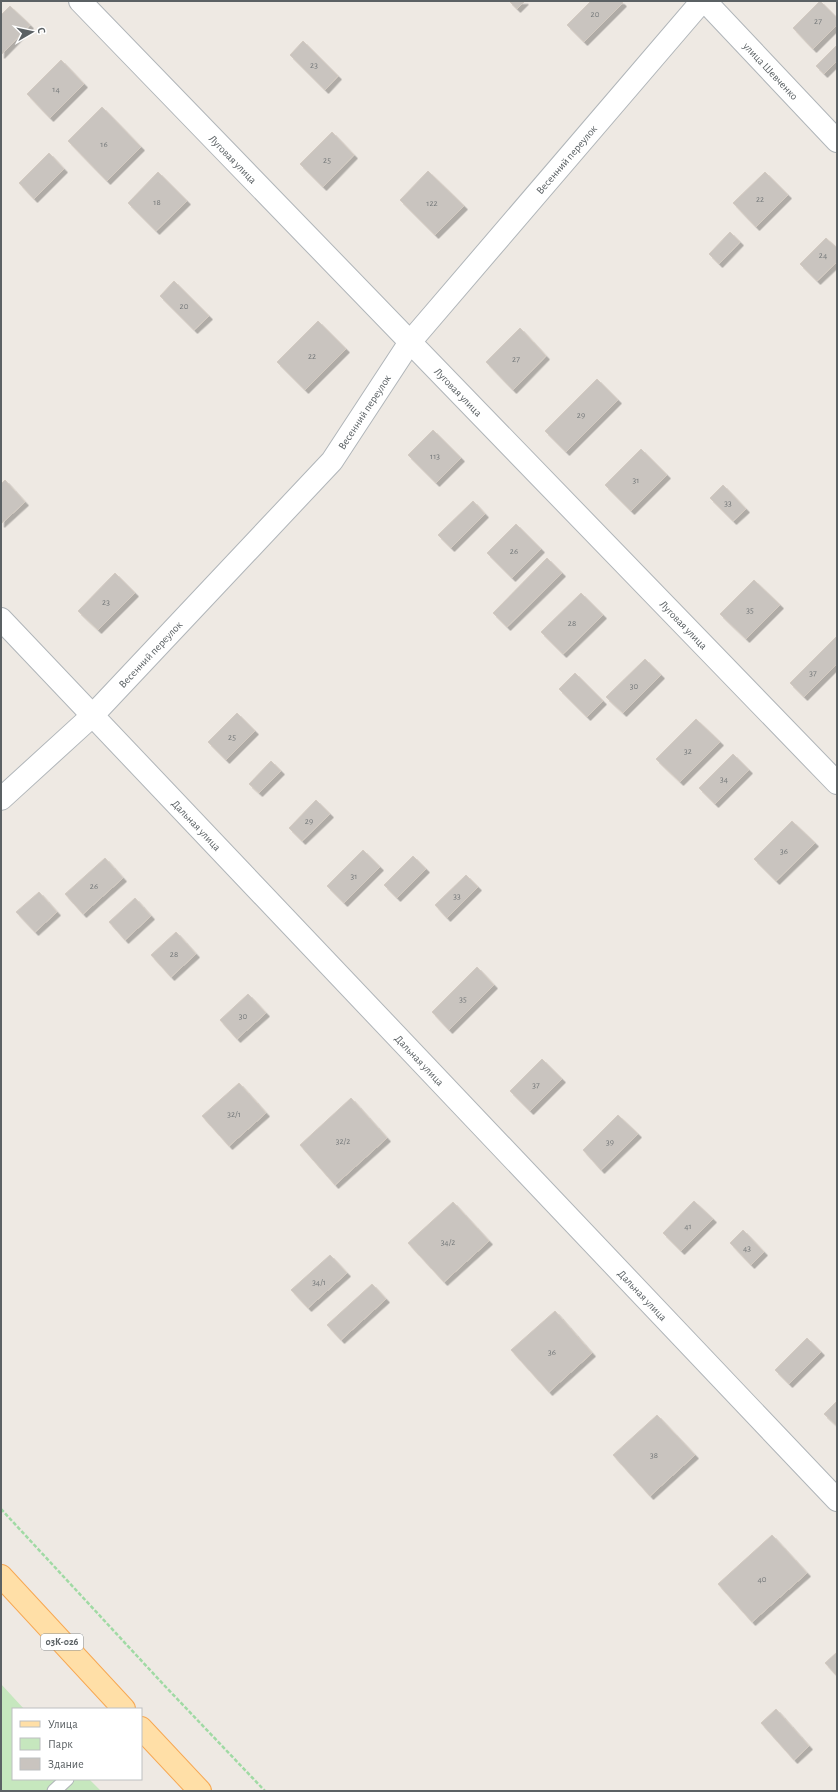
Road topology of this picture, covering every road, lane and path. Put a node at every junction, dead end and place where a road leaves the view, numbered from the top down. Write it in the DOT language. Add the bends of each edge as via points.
graph roads {
  1 [pos="80,1"];
  2 [pos="702,1"];
  3 [pos="705,1"];
  4 [pos="837,141"];
  5 [pos="410,342"];
  6 [pos="1,620"];
  7 [pos="92,716"];
  8 [pos="837,783"];
  9 [pos="1,799"];
  10 [pos="837,1500"];
  11 [pos="1,1509"];
  12 [pos="1,1576"];
  13 [pos="123,1708"];
  14 [pos="142,1729"];
  15 [pos="66,1780"];
  16 [pos="54,1791"];
  17 [pos="200,1791"];
  18 [pos="264,1791"];
  1 -- 5 [label="street, Луговая улица"];
  2 -- 5 [label="street, Весенний переулок"];
  3 -- 4 [label="street, улица Шевченко"];
  5 -- 7 [label="street, Весенний переулок" via="332,460"];
  5 -- 8 [label="street, Луговая улица"];
  6 -- 7 [label="street, Дальная улица"];
  7 -- 9 [label="street, Весенний переулок"];
  7 -- 10 [label="street, Дальная улица"];
  11 -- 18 [label="path"];
  12 -- 13 [label="main road, 03К-026"];
  14 -- 17 [label="main road"];
  15 -- 16 [label="lane"];
}
